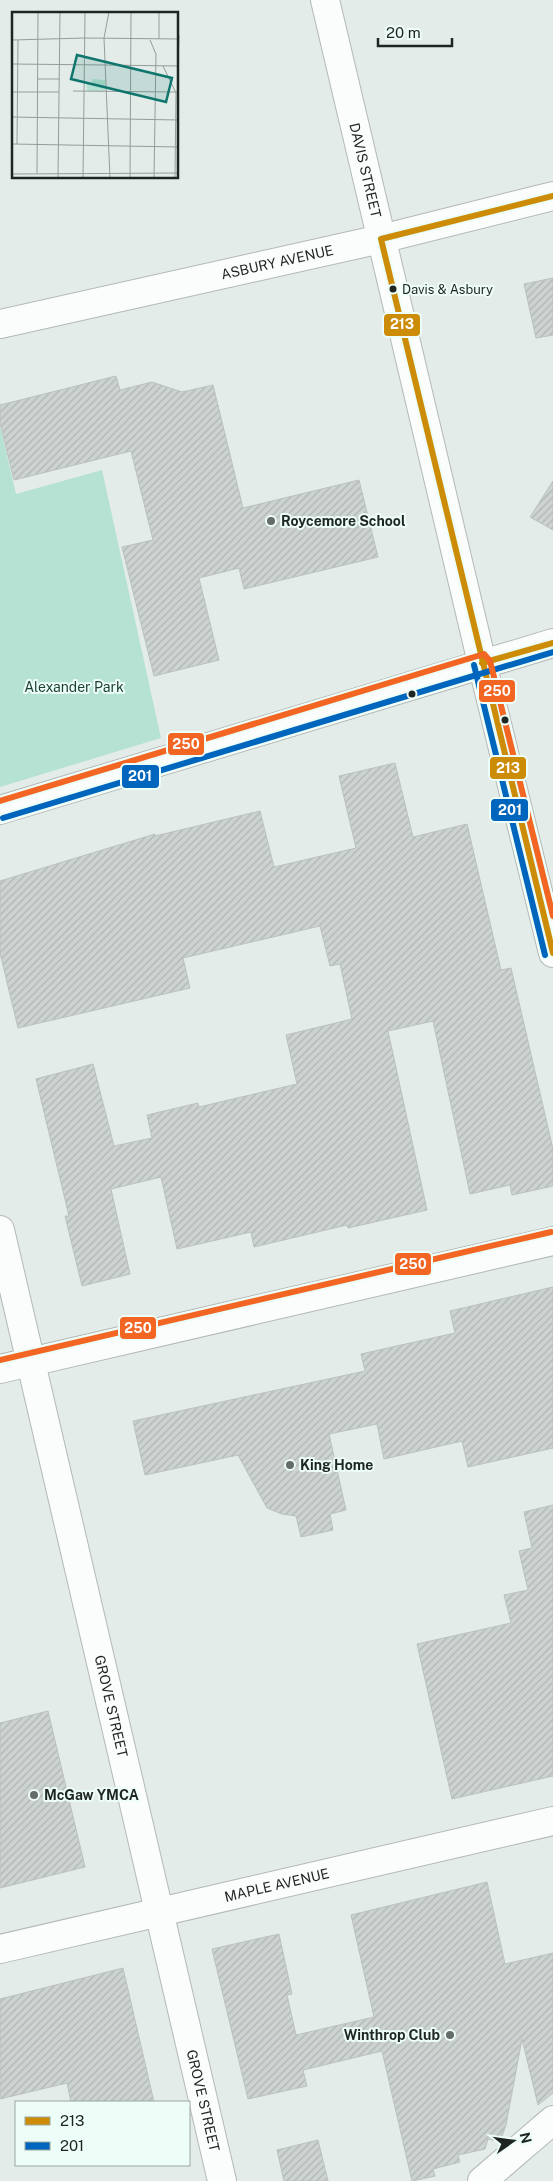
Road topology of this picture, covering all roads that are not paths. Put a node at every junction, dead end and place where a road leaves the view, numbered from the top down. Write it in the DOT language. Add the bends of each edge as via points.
graph roads {
  1 [pos="326,0"];
  2 [pos="553,196"];
  3 [pos="381,239"];
  4 [pos="0,324"];
  5 [pos="553,643"];
  6 [pos="482,663"];
  7 [pos="0,810"];
  8 [pos="553,953"];
  9 [pos="0,1230"];
  10 [pos="553,1242"];
  11 [pos="30,1362"];
  12 [pos="0,1369"];
  13 [pos="553,1820"];
  14 [pos="159,1911"];
  15 [pos="0,1949"];
  16 [pos="553,2120"];
  17 [pos="222,2181"];
  18 [pos="482,2181"];
  1 -- 3 [label="street, DAVIS STREET"];
  2 -- 3 [label="street, ASBURY AVENUE"];
  3 -- 4 [label="street, ASBURY AVENUE"];
  3 -- 6 [label="street, DAVIS STREET"];
  5 -- 6 [label="street"];
  6 -- 7 [label="street"];
  6 -- 8 [label="street, DAVIS STREET"];
  9 -- 11 [label="street, GROVE STREET"];
  10 -- 11 [label="street"];
  11 -- 12 [label="street"];
  11 -- 14 [label="street, GROVE STREET"];
  13 -- 14 [label="street, MAPLE AVENUE"];
  14 -- 15 [label="street, MAPLE AVENUE"];
  14 -- 17 [label="street, GROVE STREET"];
  16 -- 18 [label="street"];
}
